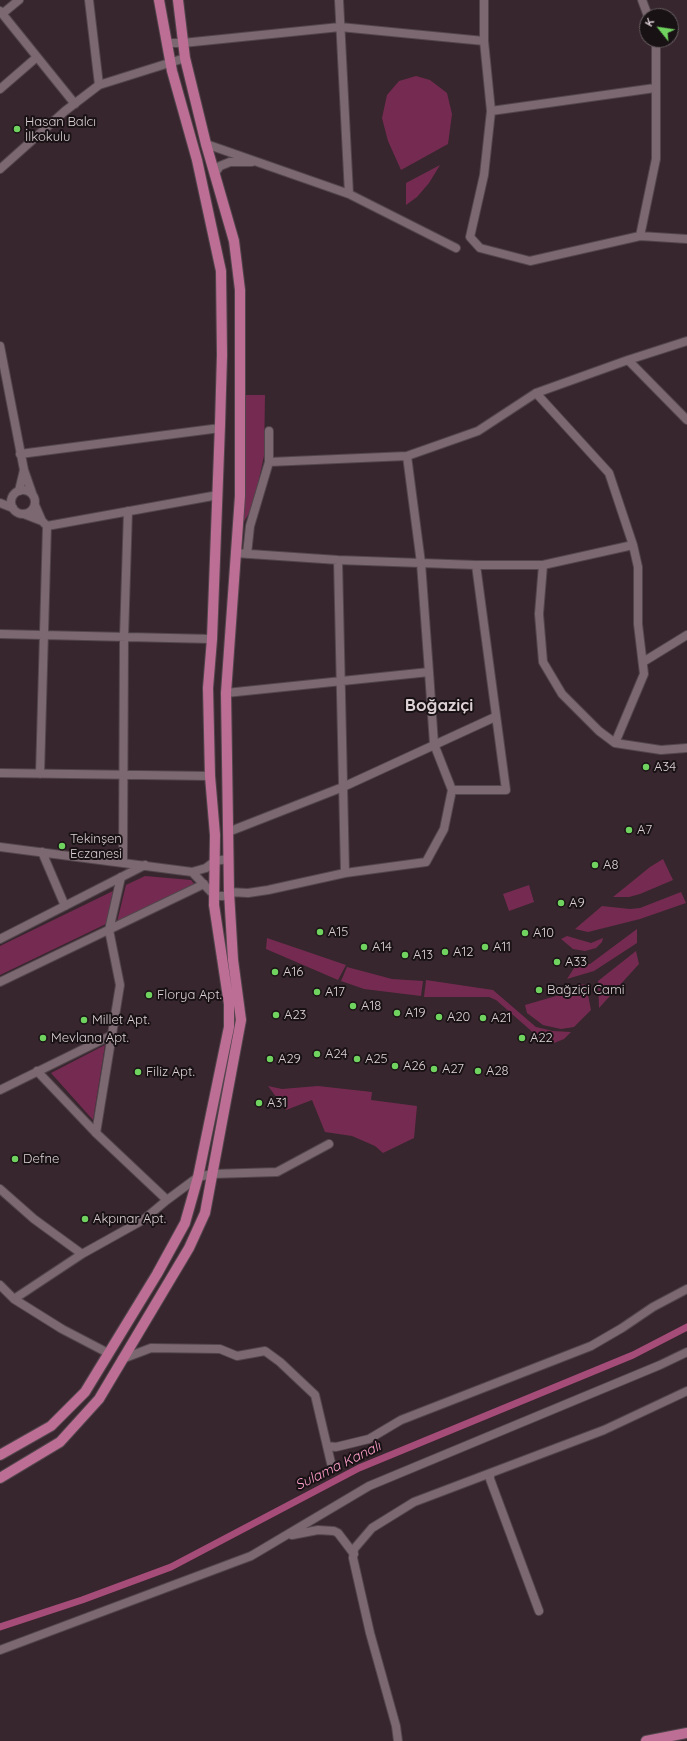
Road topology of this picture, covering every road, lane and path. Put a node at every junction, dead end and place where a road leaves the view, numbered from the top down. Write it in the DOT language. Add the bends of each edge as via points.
graph roads {
  1 [pos="19,0"];
  2 [pos="89,0"];
  3 [pos="159,0"];
  4 [pos="178,0"];
  5 [pos="339,0"];
  6 [pos="484,0"];
  7 [pos="1,12"];
  8 [pos="340,27"];
  9 [pos="484,41"];
  10 [pos="167,44"];
  11 [pos="183,44"];
  12 [pos="656,48"];
  13 [pos="38,58"];
  14 [pos="185,58"];
  15 [pos="170,62"];
  16 [pos="99,85"];
  17 [pos="655,88"];
  18 [pos="0,89"];
  19 [pos="75,104"];
  20 [pos="491,111"];
  21 [pos="206,144"];
  22 [pos="269,165"];
  23 [pos="0,169"];
  24 [pos="215,173"];
  25 [pos="348,194"];
  26 [pos="640,236"];
  27 [pos="687,239"];
  28 [pos="456,248"];
  29 [pos="687,341"];
  30 [pos="0,346"];
  31 [pos="628,360"];
  32 [pos="536,393"];
  33 [pos="687,420"];
  34 [pos="220,428"];
  35 [pos="269,431"];
  36 [pos="20,454"];
  37 [pos="407,456"];
  38 [pos="268,462"];
  39 [pos="24,470"];
  40 [pos="16,493"];
  41 [pos="32,493"];
  42 [pos="218,495"];
  43 [pos="0,498"];
  44 [pos="0,503"];
  45 [pos="35,505"];
  46 [pos="13,508"];
  47 [pos="128,511"];
  48 [pos="24,514"];
  49 [pos="44,523"];
  50 [pos="632,545"];
  51 [pos="235,553"];
  52 [pos="246,554"];
  53 [pos="338,560"];
  54 [pos="421,563"];
  55 [pos="476,565"];
  56 [pos="543,565"];
  57 [pos="0,634"];
  58 [pos="45,635"];
  59 [pos="687,635"];
  60 [pos="124,637"];
  61 [pos="212,639"];
  62 [pos="643,662"];
  63 [pos="429,672"];
  64 [pos="341,682"];
  65 [pos="226,693"];
  66 [pos="495,717"];
  67 [pos="615,743"];
  68 [pos="434,744"];
  69 [pos="687,748"];
  70 [pos="0,773"];
  71 [pos="40,774"];
  72 [pos="124,774"];
  73 [pos="210,776"];
  74 [pos="343,787"];
  75 [pos="452,790"];
  76 [pos="228,832"];
  77 [pos="0,847"];
  78 [pos="42,852"];
  79 [pos="228,859"];
  80 [pos="215,861"];
  81 [pos="123,862"];
  82 [pos="145,865"];
  83 [pos="192,872"];
  84 [pos="345,873"];
  85 [pos="121,877"];
  86 [pos="204,884"];
  87 [pos="230,894"];
  88 [pos="215,896"];
  89 [pos="65,906"];
  90 [pos="109,930"];
  91 [pos="0,939"];
  92 [pos="0,982"];
  93 [pos="112,1035"];
  94 [pos="38,1071"];
  95 [pos="0,1090"];
  96 [pos="96,1133"];
  97 [pos="329,1144"];
  98 [pos="212,1174"];
  99 [pos="198,1177"];
  100 [pos="0,1189"];
  101 [pos="167,1200"];
  102 [pos="82,1254"];
  103 [pos="0,1285"];
  104 [pos="687,1289"];
  105 [pos="14,1299"];
  106 [pos="687,1352"];
  107 [pos="108,1353"];
  108 [pos="122,1359"];
  109 [pos="687,1391"];
  110 [pos="327,1446"];
  111 [pos="0,1455"];
  112 [pos="331,1463"];
  113 [pos="490,1474"];
  114 [pos="0,1478"];
  115 [pos="272,1543"];
  116 [pos="354,1554"];
  117 [pos="539,1611"];
  118 [pos="0,1650"];
  119 [pos="687,1733"];
  120 [pos="398,1741"];
  121 [pos="646,1741"];
  1 -- 7 [label="street"];
  2 -- 16 [label="street"];
  3 -- 10 [label="main road"];
  4 -- 11 [label="main road"];
  5 -- 8 [label="street"];
  6 -- 9 [label="street"];
  7 -- 13 [label="street"];
  8 -- 9 [label="street"];
  8 -- 11 [label="street"];
  8 -- 25 [label="street"];
  9 -- 20 [label="street"];
  10 -- 11 [label="street"];
  10 -- 15 [label="main road"];
  11 -- 14 [label="main road"];
  12 -- 17 [label="street"];
  13 -- 18 [label="street"];
  13 -- 19 [label="street"];
  14 -- 15 [label="street" via="178,62"];
  14 -- 21 [label="main road"];
  15 -- 16 [label="street"];
  15 -- 34 [label="main road" via="197,160 221,271"];
  16 -- 19 [label="street"];
  17 -- 20 [label="street"];
  17 -- 26 [label="street" via="656,159"];
  19 -- 23 [label="street"];
  20 -- 26 [label="street" via="484,175 470,237 480,248 530,261"];
  21 -- 22 [label="street"];
  21 -- 24 [label="main road"];
  22 -- 24 [label="street" via="230,162 220,166"];
  22 -- 25 [label="street"];
  24 -- 51 [label="main road" via="234,241 240,290 240,496"];
  25 -- 28 [label="street"];
  26 -- 27 [label="street"];
  29 -- 31 [label="street"];
  30 -- 36 [label="street"];
  31 -- 32 [label="street"];
  31 -- 33 [label="street"];
  32 -- 37 [label="street" via="478,431"];
  32 -- 50 [label="street" via="609,473"];
  34 -- 36 [label="street"];
  34 -- 42 [label="main road"];
  35 -- 38 [label="street"];
  36 -- 39 [label="street"];
  37 -- 38 [label="street"];
  37 -- 54 [label="street"];
  38 -- 52 [label="street" via="250,526"];
  39 -- 40 [label="street"];
  39 -- 41 [label="street"];
  40 -- 41 [label="street" via="26,490"];
  40 -- 43 [label="street"];
  40 -- 46 [label="street" via="11,503"];
  41 -- 45 [label="street"];
  42 -- 47 [label="street"];
  42 -- 61 [label="main road"];
  44 -- 46 [label="street"];
  45 -- 48 [label="street" via="32,511"];
  45 -- 49 [label="street"];
  46 -- 48 [label="street"];
  47 -- 49 [label="street"];
  47 -- 60 [label="street"];
  48 -- 49 [label="street"];
  49 -- 58 [label="street"];
  50 -- 56 [label="street"];
  50 -- 62 [label="street" via="638,567 638,624"];
  51 -- 52 [label="street"];
  51 -- 65 [label="main road"];
  52 -- 53 [label="street"];
  53 -- 54 [label="street"];
  53 -- 64 [label="street"];
  54 -- 55 [label="street"];
  54 -- 63 [label="street"];
  55 -- 56 [label="street"];
  55 -- 66 [label="street"];
  56 -- 67 [label="street" via="539,614 543,662 562,694 599,731"];
  57 -- 58 [label="street"];
  58 -- 60 [label="street"];
  58 -- 71 [label="street"];
  59 -- 62 [label="street"];
  60 -- 61 [label="street"];
  60 -- 72 [label="street"];
  61 -- 73 [label="main road" via="208,688"];
  62 -- 67 [label="street" via="644,674"];
  63 -- 64 [label="street"];
  63 -- 68 [label="street"];
  64 -- 65 [label="street"];
  64 -- 74 [label="street"];
  65 -- 76 [label="main road"];
  66 -- 68 [label="street"];
  66 -- 75 [label="street" via="506,790"];
  67 -- 69 [label="street" via="661,750"];
  68 -- 74 [label="street"];
  68 -- 75 [label="street"];
  70 -- 71 [label="street"];
  71 -- 72 [label="street"];
  72 -- 73 [label="street"];
  72 -- 81 [label="street"];
  73 -- 80 [label="main road"];
  74 -- 76 [label="street"];
  74 -- 84 [label="street"];
  75 -- 84 [label="street" via="444,830 426,862"];
  76 -- 79 [label="main road"];
  77 -- 78 [label="street"];
  78 -- 81 [label="street"];
  78 -- 89 [label="street"];
  79 -- 80 [label="street"];
  79 -- 87 [label="main road"];
  80 -- 83 [label="street" via="206,868"];
  80 -- 88 [label="main road"];
  81 -- 82 [label="street"];
  82 -- 83 [label="street"];
  82 -- 85 [label="street"];
  83 -- 86 [label="street"];
  84 -- 87 [label="street" via="268,890"];
  85 -- 89 [label="street"];
  85 -- 90 [label="street"];
  86 -- 88 [label="street"];
  86 -- 90 [label="street"];
  87 -- 88 [label="street"];
  87 -- 98 [label="main road" via="241,1020"];
  88 -- 99 [label="main road" via="229,1004 229,1027"];
  89 -- 91 [label="street"];
  90 -- 92 [label="street"];
  90 -- 93 [label="street" via="120,985"];
  93 -- 94 [label="street"];
  93 -- 96 [label="street"];
  94 -- 95 [label="street"];
  94 -- 96 [label="street"];
  96 -- 101 [label="street"];
  97 -- 98 [label="street" via="277,1172"];
  98 -- 99 [label="street"];
  98 -- 108 [label="main road" via="205,1213 189,1248"];
  99 -- 101 [label="street"];
  99 -- 107 [label="main road" via="185,1223"];
  100 -- 102 [label="street" via="34,1219"];
  101 -- 102 [label="street" via="143,1220"];
  102 -- 105 [label="street"];
  103 -- 105 [label="street"];
  104 -- 110 [label="street" via="591,1346 401,1420 369,1439 336,1447"];
  105 -- 107 [label="street" via="62,1329"];
  106 -- 115 [label="street" via="369,1486"];
  107 -- 111 [label="main road" via="85,1392 51,1426"];
  108 -- 110 [label="street" via="151,1348 220,1348 237,1356 265,1351 315,1395"];
  108 -- 114 [label="main road" via="99,1399 60,1442"];
  109 -- 113 [label="street" via="604,1430"];
  110 -- 112 [label="street"];
  113 -- 116 [label="street" via="414,1502 372,1528"];
  113 -- 117 [label="street"];
  115 -- 116 [label="street" via="297,1533 329,1530 338,1534"];
  115 -- 118 [label="street" via="251,1556"];
  116 -- 120 [label="street" via="370,1632"];
  119 -- 121 [label="main road"];
}
